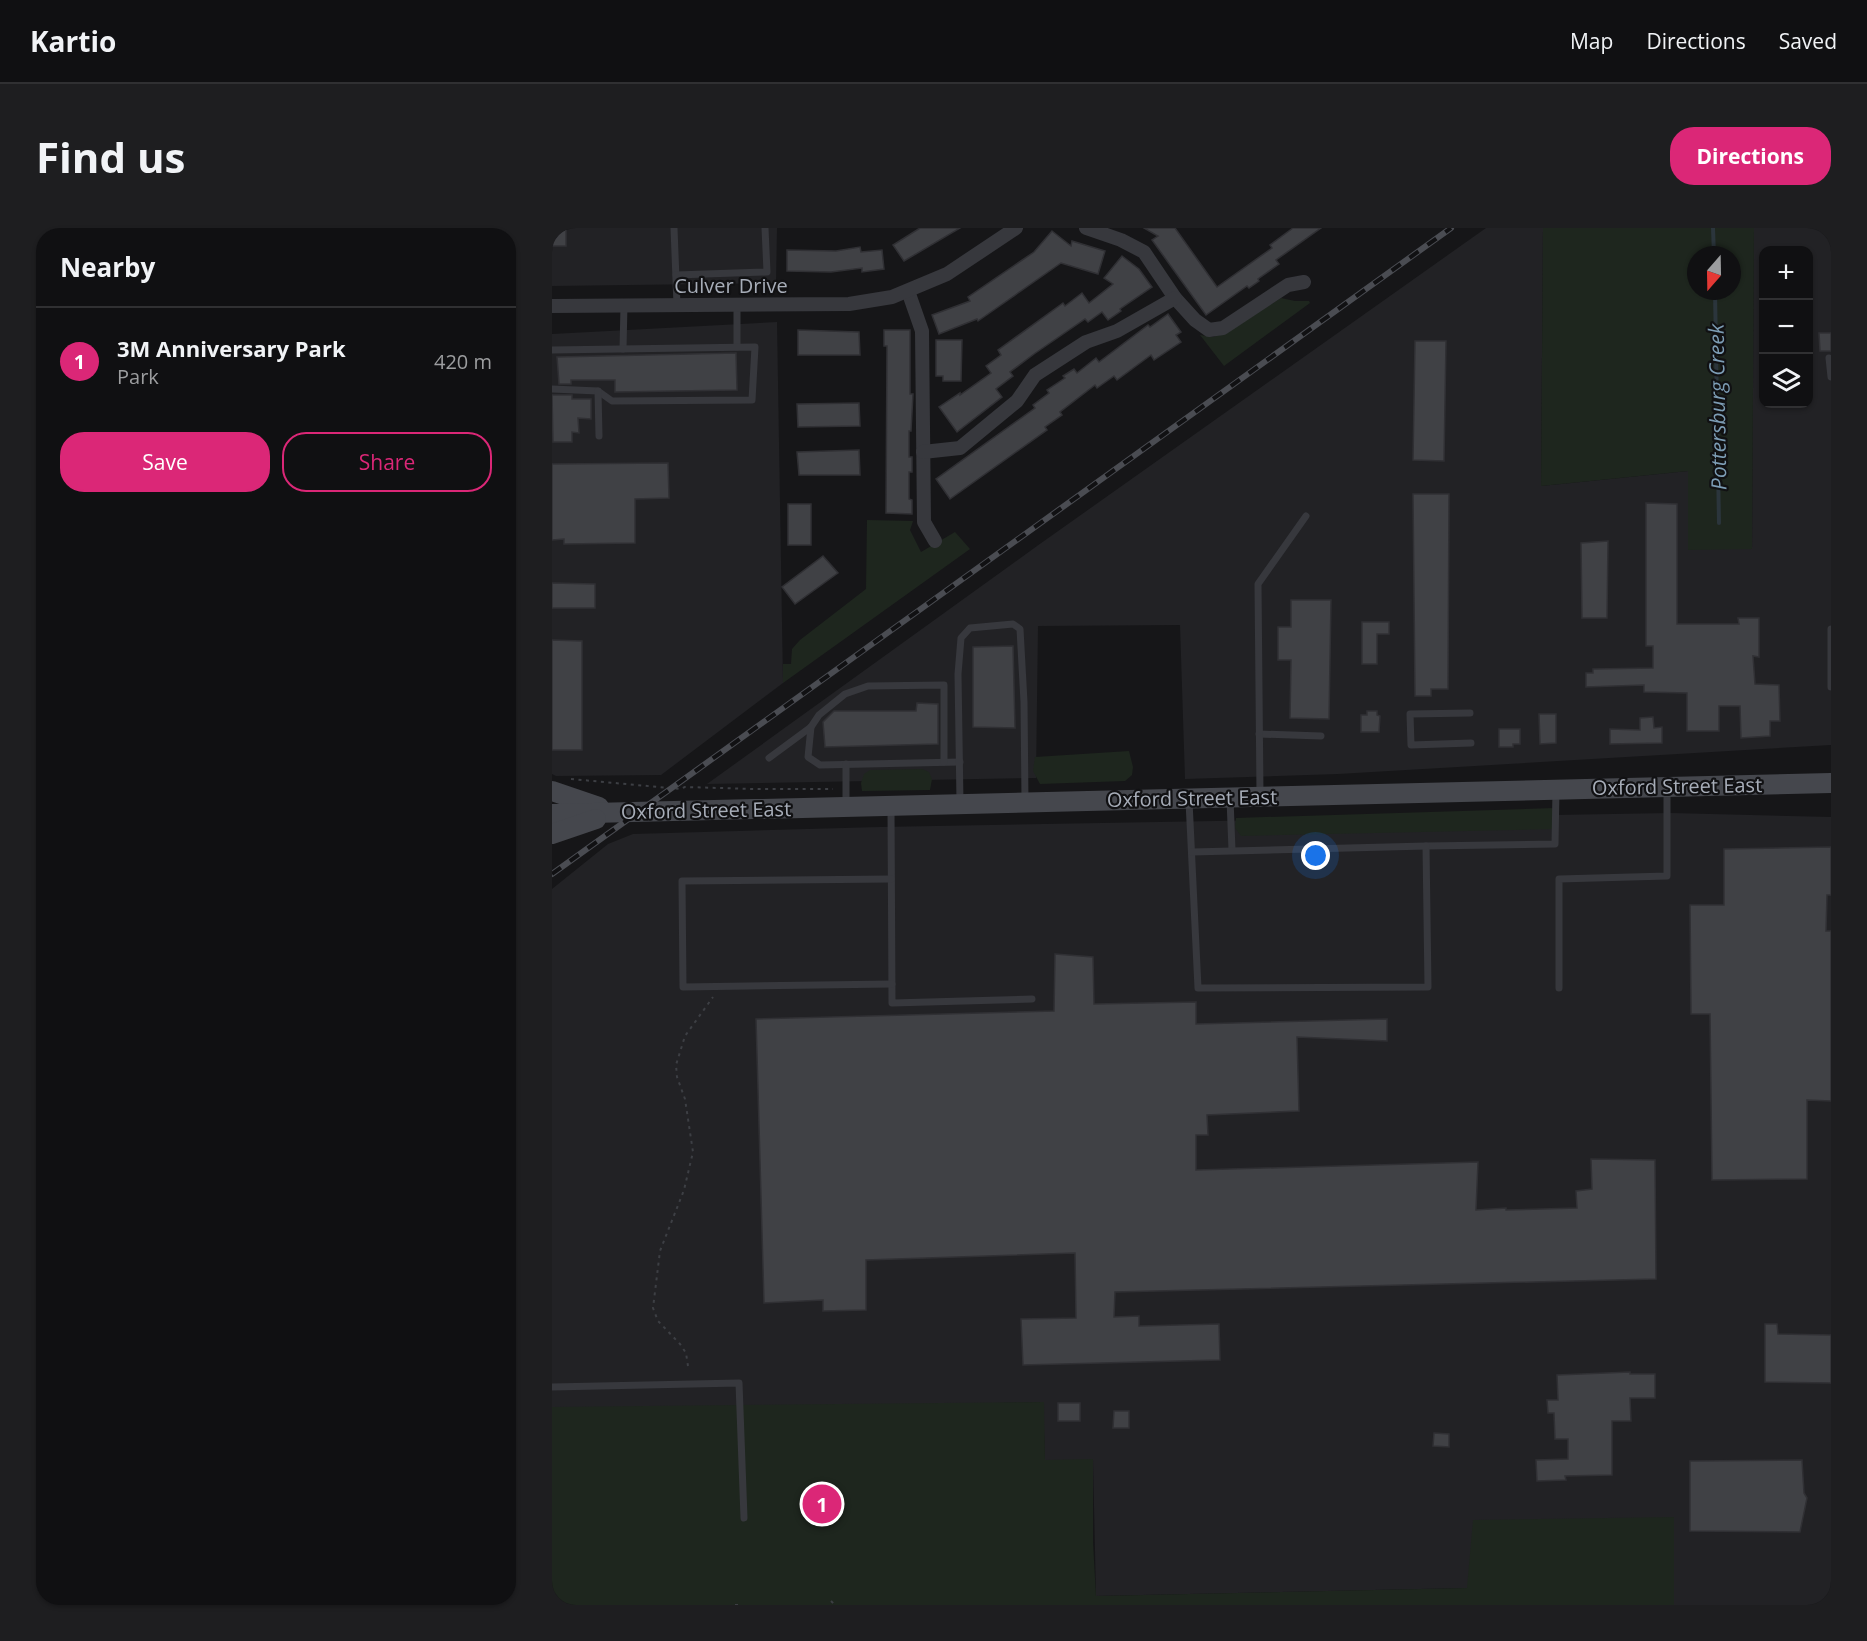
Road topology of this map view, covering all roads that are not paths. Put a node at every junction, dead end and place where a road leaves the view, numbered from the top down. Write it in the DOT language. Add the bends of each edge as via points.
graph roads {
  1 [pos="674,228"];
  2 [pos="765,228"];
  3 [pos="1016,228"];
  4 [pos="1086,228"];
  5 [pos="676,274"];
  6 [pos="1304,282"];
  7 [pos="908,291"];
  8 [pos="1175,298"];
  9 [pos="624,305"];
  10 [pos="677,305"];
  11 [pos="737,305"];
  12 [pos="552,306"];
  13 [pos="737,347"];
  14 [pos="623,349"];
  15 [pos="552,350"];
  16 [pos="1829,358"];
  17 [pos="1831,377"];
  18 [pos="552,389"];
  19 [pos="598,391"];
  20 [pos="599,436"];
  21 [pos="923,452"];
  22 [pos="1306,516"];
  23 [pos="935,541"];
  24 [pos="1831,629"];
  25 [pos="1831,687"];
  26 [pos="1470,713"];
  27 [pos="811,727"];
  28 [pos="1259,734"];
  29 [pos="1321,736"];
  30 [pos="1471,743"];
  31 [pos="769,758"];
  32 [pos="944,762"];
  33 [pos="960,762"];
  34 [pos="846,764"];
  35 [pos="1831,783"];
  36 [pos="559,785"];
  37 [pos="1667,787"];
  38 [pos="1556,789"];
  39 [pos="1230,797"];
  40 [pos="1261,797"];
  41 [pos="1189,798"];
  42 [pos="1025,803"];
  43 [pos="960,804"];
  44 [pos="891,806"];
  45 [pos="846,807"];
  46 [pos="618,813"];
  47 [pos="552,814"];
  48 [pos="552,834"];
  49 [pos="1426,846"];
  50 [pos="1232,850"];
  51 [pos="1192,852"];
  52 [pos="891,879"];
  53 [pos="892,984"];
  54 [pos="1559,988"];
  55 [pos="1032,999"];
  56 [pos="552,1387"];
  57 [pos="744,1518"];
  1 -- 5 [label="lane"];
  2 -- 5 [label="lane" via="766,272"];
  3 -- 7 [label="street, Culver Drive" via="947,274"];
  4 -- 8 [label="street" via="1144,252"];
  5 -- 10 [label="lane"];
  6 -- 8 [label="street" via="1288,285 1223,328 1209,330"];
  7 -- 11 [label="street, Culver Drive" via="849,304"];
  7 -- 21 [label="street" via="922,331"];
  8 -- 21 [label="street" via="1117,331 1086,342 1035,375 1017,401 960,448"];
  9 -- 10 [label="street, Culver Drive"];
  9 -- 12 [label="street, Culver Drive"];
  9 -- 14 [label="lane"];
  10 -- 11 [label="street, Culver Drive"];
  11 -- 13 [label="lane"];
  13 -- 14 [label="lane"];
  13 -- 19 [label="lane" via="755,347 752,400 612,401"];
  14 -- 15 [label="lane"];
  16 -- 17 [label="lane"];
  18 -- 19 [label="lane"];
  19 -- 20 [label="lane"];
  21 -- 23 [label="street" via="924,522"];
  22 -- 28 [label="lane" via="1258,584"];
  24 -- 25 [label="lane"];
  26 -- 30 [label="lane" via="1410,714 1411,745"];
  27 -- 31 [label="lane"];
  27 -- 32 [label="lane" via="819,715 845,694 868,686 944,685"];
  27 -- 34 [label="lane" via="808,757 820,765"];
  28 -- 29 [label="lane"];
  28 -- 40 [label="lane"];
  32 -- 33 [label="lane"];
  32 -- 34 [label="lane"];
  33 -- 42 [label="lane" via="958,674 962,638 970,628 1013,624 1020,629"];
  33 -- 43 [label="lane"];
  34 -- 45 [label="lane"];
  35 -- 37 [label="main road, Oxford Street East"];
  36 -- 46 [label="main road"];
  37 -- 38 [label="main road, Oxford Street East"];
  37 -- 54 [label="lane" via="1667,876 1559,879"];
  38 -- 40 [label="main road, Oxford Street East"];
  38 -- 49 [label="lane" via="1555,844"];
  39 -- 40 [label="main road, Oxford Street East"];
  39 -- 41 [label="main road, Oxford Street East"];
  39 -- 50 [label="lane"];
  41 -- 42 [label="main road, Oxford Street East"];
  41 -- 51 [label="lane"];
  42 -- 43 [label="main road, Oxford Street East"];
  43 -- 44 [label="main road, Oxford Street East"];
  44 -- 45 [label="main road, Oxford Street East"];
  44 -- 52 [label="lane"];
  45 -- 46 [label="main road, Oxford Street East"];
  46 -- 47 [label="main road, Oxford Street East"];
  46 -- 48 [label="main road"];
  49 -- 50 [label="lane"];
  49 -- 51 [label="lane" via="1428,987 1198,988"];
  50 -- 51 [label="lane"];
  52 -- 53 [label="lane"];
  52 -- 53 [label="lane" via="682,881 683,987"];
  53 -- 55 [label="lane" via="892,1002"];
  56 -- 57 [label="lane" via="739,1383"];
}
